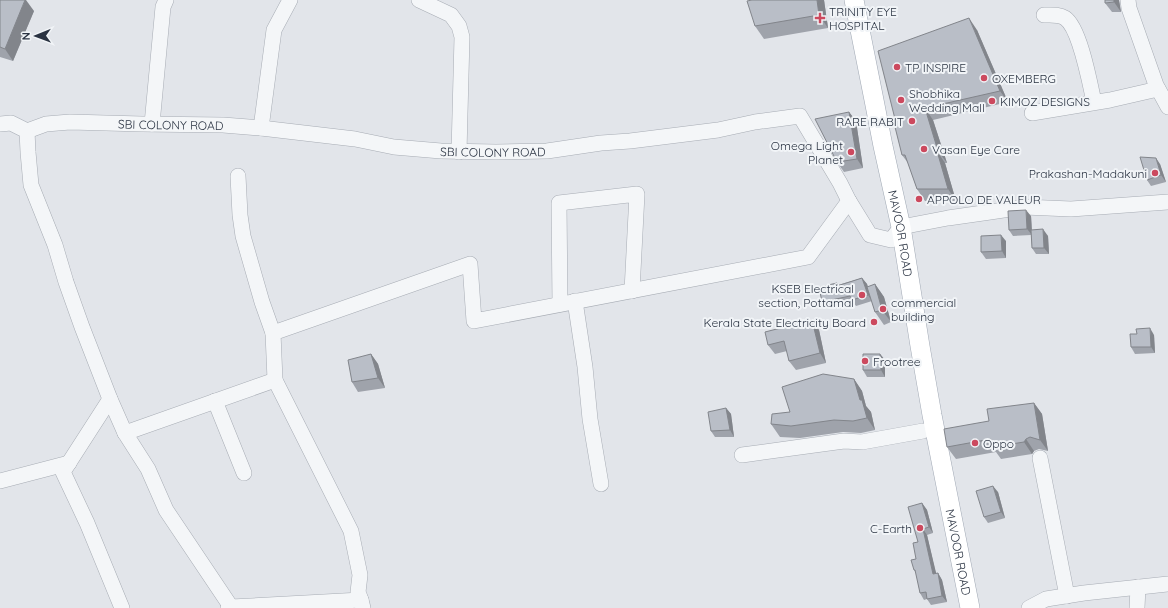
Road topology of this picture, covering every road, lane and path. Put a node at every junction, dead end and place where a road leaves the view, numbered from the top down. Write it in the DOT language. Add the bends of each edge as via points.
graph roads {
  1 [pos="166,0"];
  2 [pos="290,0"];
  3 [pos="419,0"];
  4 [pos="842,0"];
  5 [pos="854,0"];
  6 [pos="1128,0"];
  7 [pos="1044,15"];
  8 [pos="1158,89"];
  9 [pos="1094,102"];
  10 [pos="1168,107"];
  11 [pos="1032,113"];
  12 [pos="0,124"];
  13 [pos="152,124"];
  14 [pos="261,128"];
  15 [pos="27,131"];
  16 [pos="459,152"];
  17 [pos="238,176"];
  18 [pos="849,202"];
  19 [pos="1168,202"];
  20 [pos="896,234"];
  21 [pos="632,290"];
  22 [pos="567,303"];
  23 [pos="273,333"];
  24 [pos="275,380"];
  25 [pos="110,399"];
  26 [pos="215,401"];
  27 [pos="923,431"];
  28 [pos="125,433"];
  29 [pos="742,455"];
  30 [pos="1040,458"];
  31 [pos="69,463"];
  32 [pos="244,472"];
  33 [pos="0,481"];
  34 [pos="601,484"];
  35 [pos="1168,584"];
  36 [pos="1138,587"];
  37 [pos="1067,596"];
  38 [pos="362,604"];
  39 [pos="230,607"];
  40 [pos="122,608"];
  41 [pos="958,608"];
  42 [pos="970,608"];
  43 [pos="1028,608"];
  44 [pos="1137,608"];
  1 -- 13 [label="street" via="163,7"];
  2 -- 14 [label="street" via="274,30"];
  3 -- 16 [label="street" via="451,15 459,26 462,37"];
  4 -- 20 [label="main road, MAVOOR ROAD" via="871,148"];
  5 -- 20 [label="main road, MAVOOR ROAD" via="883,146"];
  6 -- 8 [label="street"];
  7 -- 9 [label="street" via="1060,15 1067,19 1073,29 1082,50"];
  8 -- 9 [label="street"];
  8 -- 10 [label="street"];
  9 -- 11 [label="street"];
  12 -- 15 [label="street" via="11,123"];
  13 -- 14 [label="street, SBI COLONY ROAD" via="224,124"];
  13 -- 15 [label="street, SBI COLONY ROAD" via="70,122 46,124"];
  14 -- 16 [label="street, SBI COLONY ROAD"];
  15 -- 25 [label="street" via="31,185"];
  16 -- 18 [label="street, SBI COLONY ROAD" via="547,151 718,130 800,116"];
  17 -- 23 [label="street" via="243,236"];
  18 -- 20 [label="street, SBI COLONY ROAD" via="870,235"];
  18 -- 21 [label="street" via="808,257"];
  19 -- 20 [label="street" via="1071,209 1024,208 948,218"];
  20 -- 27 [label="main road, MAVOOR ROAD" via="900,305"];
  20 -- 42 [label="main road, MAVOOR ROAD"];
  21 -- 22 [label="street"];
  21 -- 22 [label="street" via="637,194 559,203"];
  22 -- 23 [label="street" via="474,320 470,264"];
  22 -- 34 [label="street" via="584,367"];
  23 -- 24 [label="street"];
  24 -- 26 [label="street"];
  24 -- 38 [label="street" via="351,531 360,575 358,592"];
  25 -- 28 [label="street"];
  25 -- 31 [label="street"];
  26 -- 28 [label="street"];
  26 -- 32 [label="street"];
  27 -- 29 [label="street" via="862,442 844,441"];
  27 -- 41 [label="main road, MAVOOR ROAD"];
  28 -- 39 [label="street" via="148,469 166,510"];
  30 -- 37 [label="street"];
  31 -- 33 [label="street"];
  31 -- 40 [label="street" via="63,472"];
  35 -- 36 [label="street"];
  36 -- 37 [label="street"];
  36 -- 44 [label="street"];
  37 -- 43 [label="street" via="1046,600"];
  38 -- 39 [label="street"];
}
